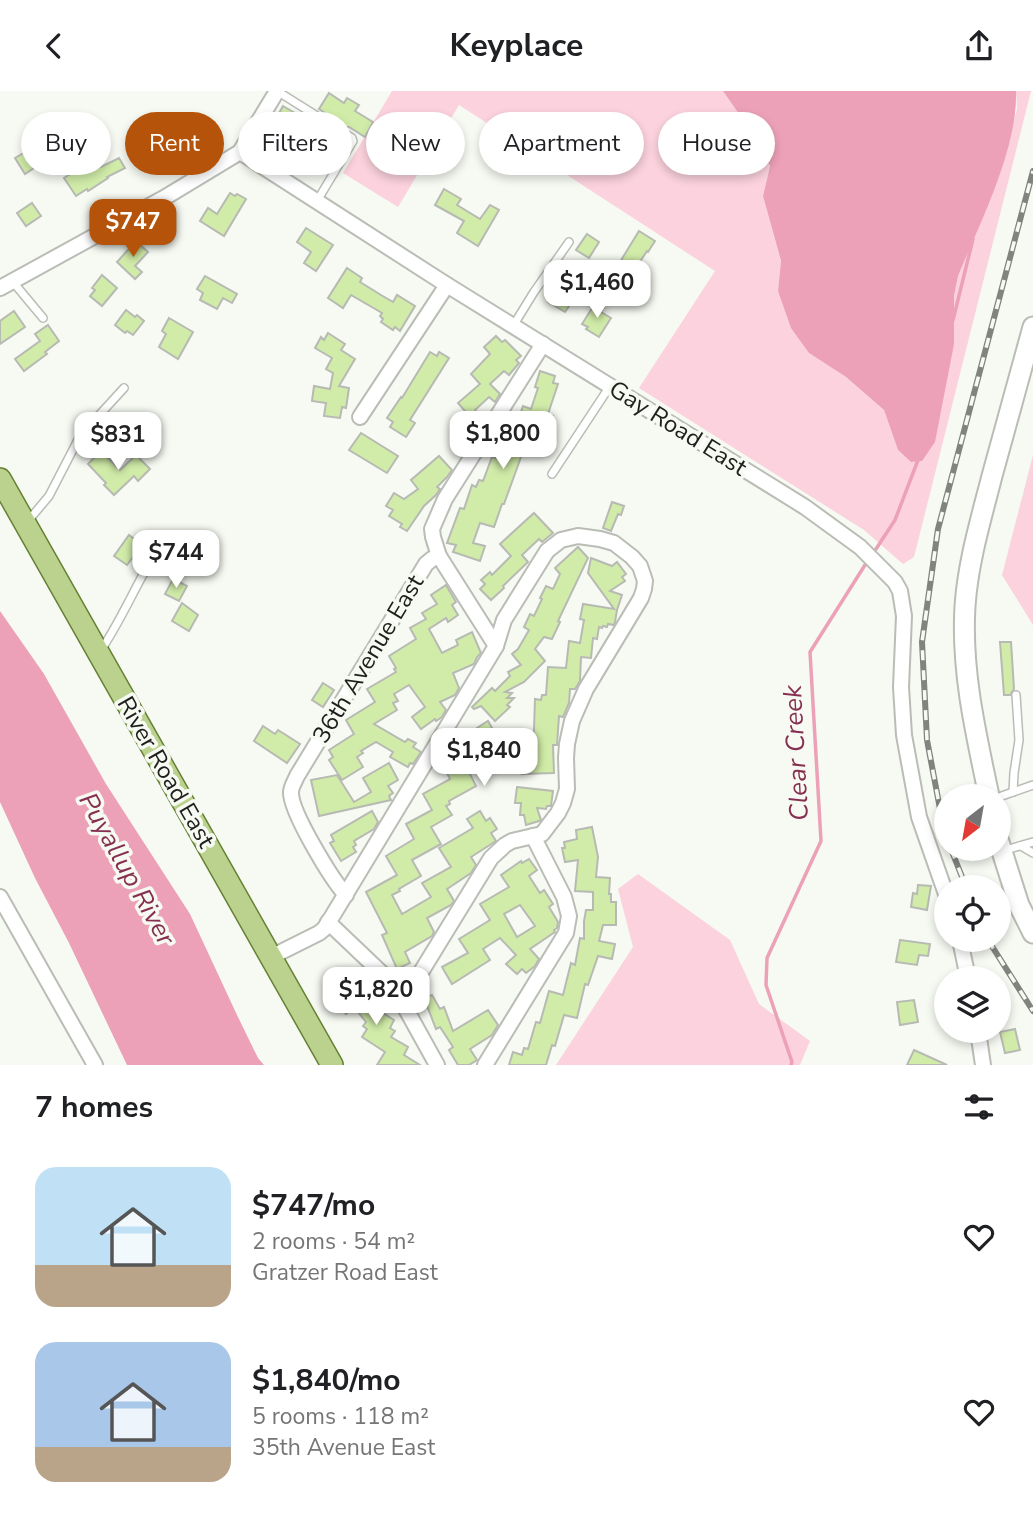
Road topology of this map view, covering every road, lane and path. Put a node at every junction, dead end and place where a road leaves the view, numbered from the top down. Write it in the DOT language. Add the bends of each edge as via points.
graph roads {
  1 [pos="277,91"];
  2 [pos="264,112"];
  3 [pos="238,153"];
  4 [pos="276,175"];
  5 [pos="317,201"];
  6 [pos="569,242"];
  7 [pos="6,285"];
  8 [pos="447,285"];
  9 [pos="43,318"];
  10 [pos="513,326"];
  11 [pos="1033,327"];
  12 [pos="543,344"];
  13 [pos="610,386"];
  14 [pos="124,388"];
  15 [pos="360,417"];
  16 [pos="552,474"];
  17 [pos="0,479"];
  18 [pos="26,525"];
  19 [pos="439,556"];
  20 [pos="145,572"];
  21 [pos="496,646"];
  22 [pos="99,654"];
  23 [pos="1016,695"];
  24 [pos="986,784"];
  25 [pos="1033,785"];
  26 [pos="1013,792"];
  27 [pos="533,836"];
  28 [pos="1033,842"];
  29 [pos="1012,845"];
  30 [pos="1012,846"];
  31 [pos="1033,853"];
  32 [pos="1010,861"];
  33 [pos="939,875"];
  34 [pos="346,895"];
  35 [pos="0,897"];
  36 [pos="328,922"];
  37 [pos="1033,933"];
  38 [pos="271,957"];
  39 [pos="399,996"];
  40 [pos="980,1043"];
  41 [pos="95,1065"];
  42 [pos="332,1065"];
  43 [pos="437,1065"];
  44 [pos="485,1065"];
  45 [pos="983,1065"];
  1 -- 2 [label="street"];
  1 -- 5 [label="lane" via="352,138"];
  3 -- 7 [label="street"];
  4 -- 5 [label="street, Gay Road East"];
  5 -- 8 [label="street, Gay Road East"];
  6 -- 10 [label="lane"];
  7 -- 9 [label="lane"];
  8 -- 10 [label="street, Gay Road East"];
  8 -- 15 [label="street"];
  10 -- 12 [label="street, Gay Road East"];
  11 -- 24 [label="main road" via="976,536 967,587 968,685"];
  12 -- 13 [label="street, Gay Road East"];
  12 -- 19 [label="street, 36th Avenue East" via="441,509 432,529"];
  13 -- 16 [label="lane"];
  13 -- 33 [label="street, Gay Road East" via="816,515 860,547 895,582 904,616 904,735 919,817"];
  14 -- 18 [label="lane" via="80,436 49,496"];
  17 -- 18 [label="main road, River Road East"];
  18 -- 22 [label="main road, River Road East"];
  19 -- 21 [label="street"];
  19 -- 34 [label="street, 36th Avenue East" via="426,564 291,791 294,807 324,865"];
  20 -- 22 [label="lane"];
  21 -- 27 [label="street" via="504,620 547,551 561,540 579,536 614,543 639,566 644,589 572,721 564,803 542,834"];
  21 -- 34 [label="street"];
  22 -- 38 [label="main road, River Road East"];
  23 -- 26 [label="lane" via="1019,740"];
  25 -- 26 [label="lane"];
  27 -- 39 [label="street" via="505,845 491,858 410,990"];
  27 -- 44 [label="street" via="568,907 566,933"];
  28 -- 29 [label="lane"];
  30 -- 31 [label="lane"];
  32 -- 37 [label="main road" via="1019,905"];
  34 -- 36 [label="street"];
  35 -- 41 [label="street"];
  36 -- 38 [label="street" via="318,933"];
  36 -- 39 [label="street" via="391,982"];
  38 -- 42 [label="main road, River Road East"];
  39 -- 43 [label="street"];
  40 -- 45 [label="street"];
}
